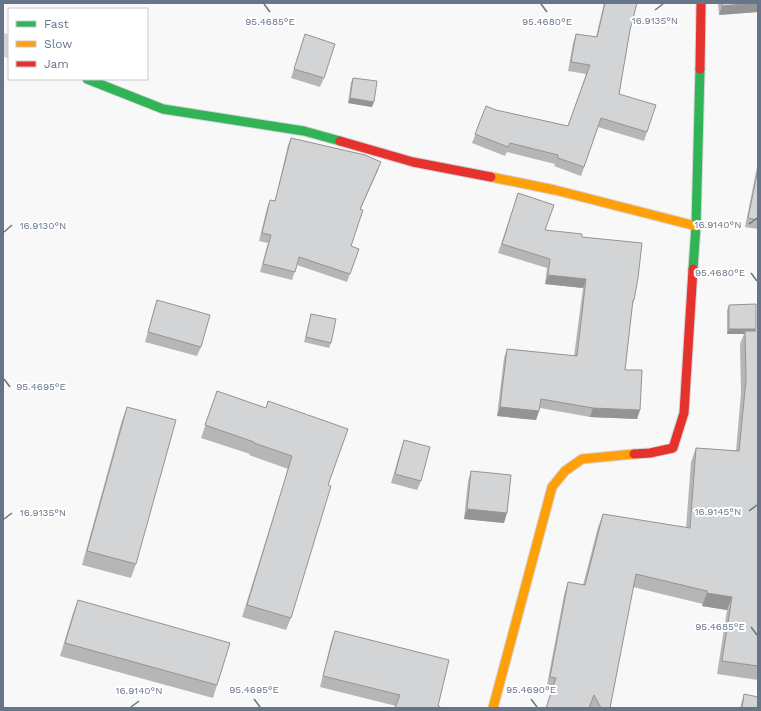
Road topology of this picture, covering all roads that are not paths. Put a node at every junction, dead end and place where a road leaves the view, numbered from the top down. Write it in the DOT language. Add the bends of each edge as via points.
graph roads {
  1 [pos="701,3"];
  2 [pos="90,80"];
  3 [pos="696,226"];
  4 [pos="493,708"];
  1 -- 3 [label="street"];
  2 -- 3 [label="street" via="163,109 304,131 413,162 555,190"];
  3 -- 4 [label="street" via="684,413 673,448 650,453 582,459 564,470 552,487"];
}
